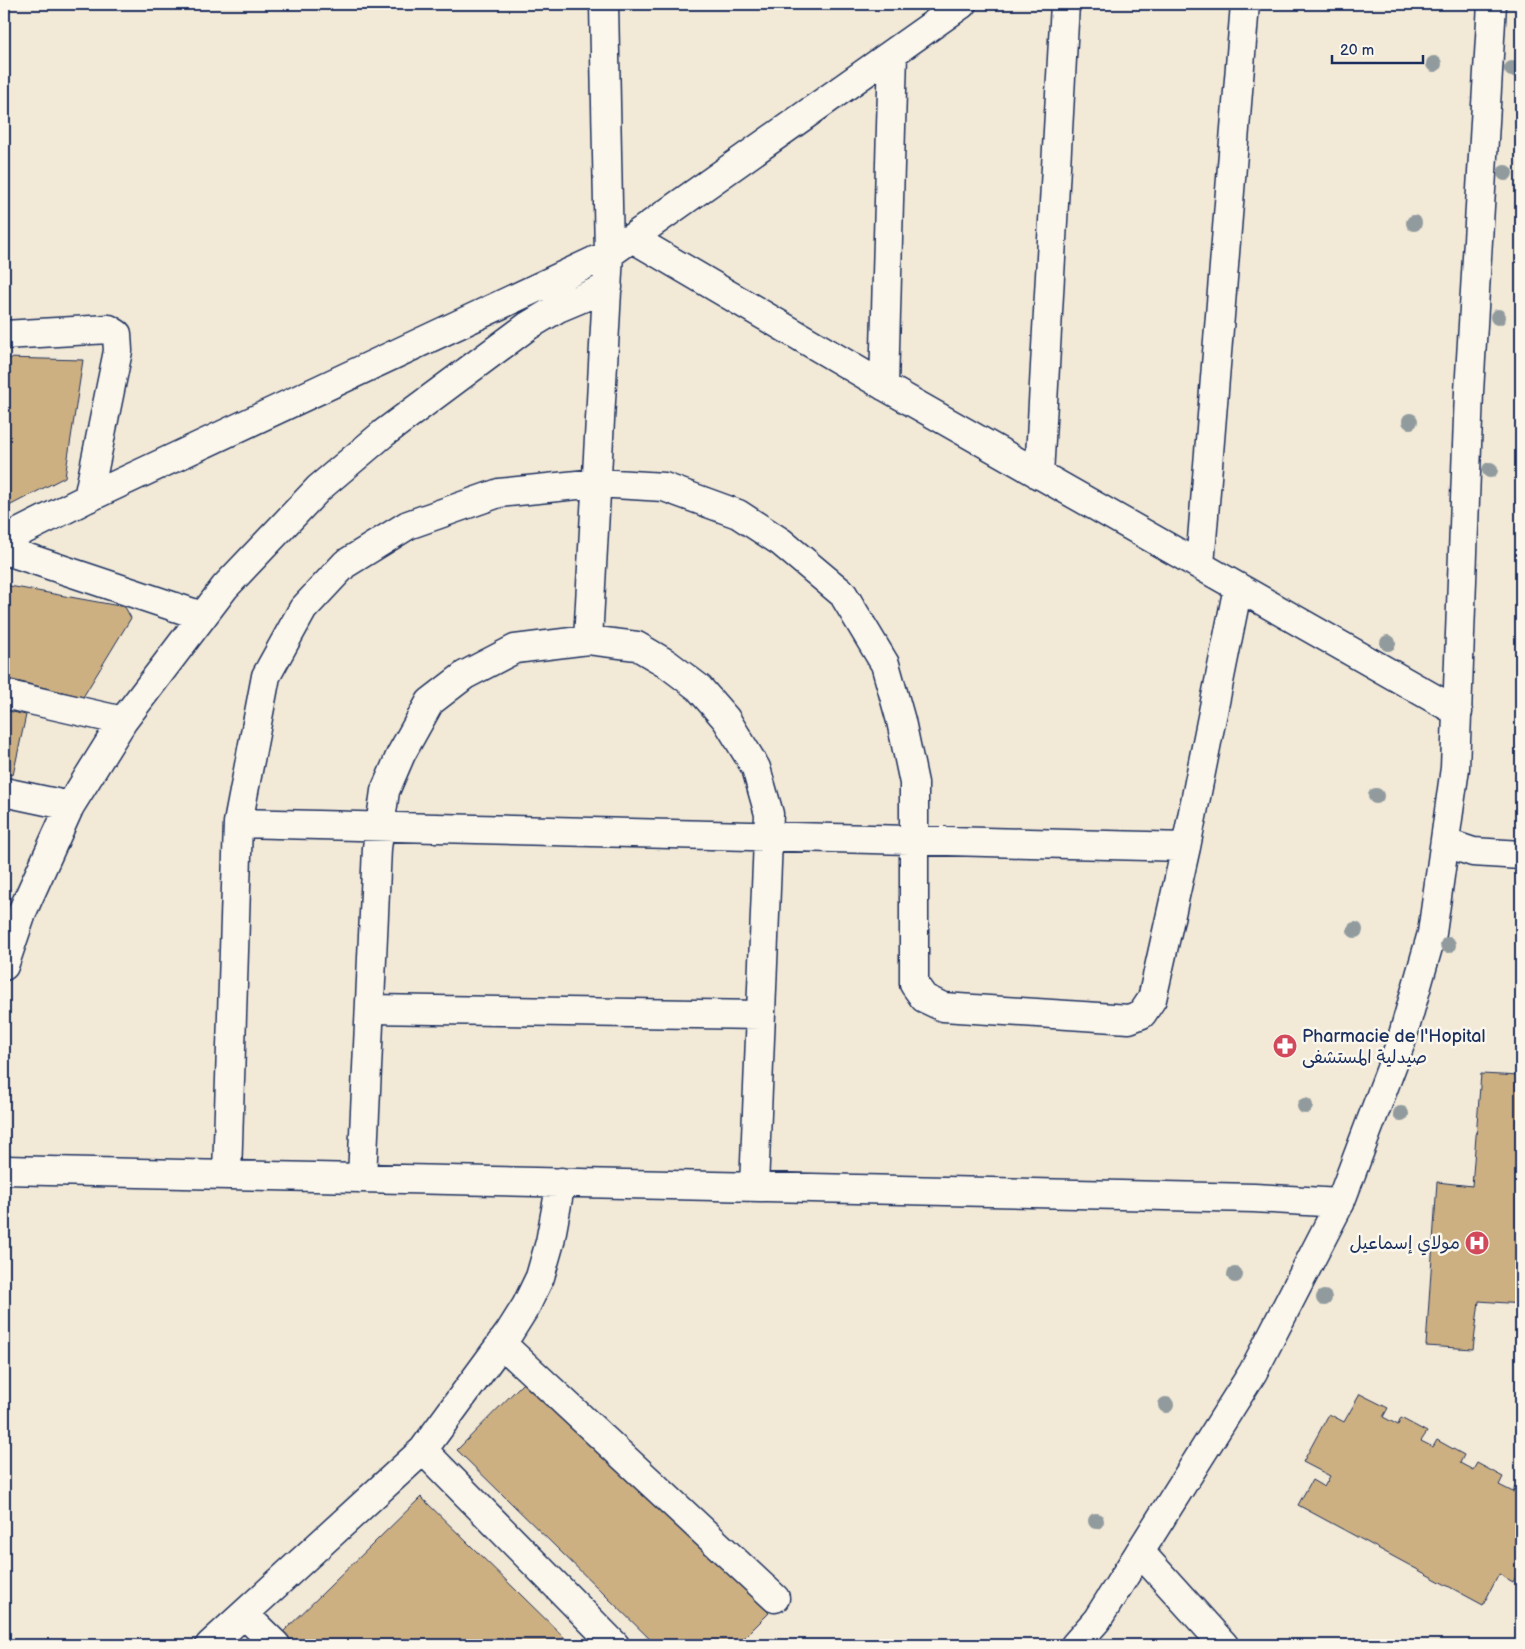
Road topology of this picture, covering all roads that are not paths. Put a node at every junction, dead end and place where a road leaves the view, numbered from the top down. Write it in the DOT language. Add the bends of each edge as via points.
graph roads {
  1 [pos="604,4"];
  2 [pos="962,4"];
  3 [pos="1065,4"];
  4 [pos="1245,4"];
  5 [pos="1492,4"];
  6 [pos="893,52"];
  7 [pos="632,238"];
  8 [pos="609,254"];
  9 [pos="608,287"];
  10 [pos="4,336"];
  11 [pos="884,386"];
  12 [pos="1040,474"];
  13 [pos="597,483"];
  14 [pos="88,498"];
  15 [pos="4,540"];
  16 [pos="4,550"];
  17 [pos="1200,565"];
  18 [pos="1238,587"];
  19 [pos="202,616"];
  20 [pos="588,640"];
  21 [pos="4,694"];
  22 [pos="1458,712"];
  23 [pos="124,721"];
  24 [pos="4,792"];
  25 [pos="70,806"];
  26 [pos="238,823"];
  27 [pos="380,827"];
  28 [pos="768,836"];
  29 [pos="915,840"];
  30 [pos="1446,843"];
  31 [pos="1186,846"];
  32 [pos="1521,855"];
  33 [pos="14,908"];
  34 [pos="4,966"];
  35 [pos="370,1009"];
  36 [pos="761,1015"];
  37 [pos="4,1170"];
  38 [pos="227,1175"];
  39 [pos="362,1178"];
  40 [pos="561,1182"];
  41 [pos="754,1187"];
  42 [pos="1340,1203"];
  43 [pos="502,1343"];
  44 [pos="423,1450"];
  45 [pos="1140,1552"];
  46 [pos="775,1598"];
  47 [pos="244,1614"];
  48 [pos="210,1645"];
  49 [pos="276,1645"];
  50 [pos="615,1645"];
  51 [pos="1074,1645"];
  52 [pos="1224,1645"];
  1 -- 8 [label="street"];
  2 -- 6 [label="street"];
  3 -- 12 [label="street"];
  4 -- 17 [label="street"];
  5 -- 22 [label="street" via="1469,392"];
  6 -- 7 [label="street"];
  6 -- 11 [label="street"];
  7 -- 8 [label="street"];
  7 -- 11 [label="street"];
  8 -- 9 [label="street"];
  8 -- 14 [label="street"];
  9 -- 13 [label="street"];
  9 -- 19 [label="street" via="558,308 528,326 384,433 319,488 225,586"];
  10 -- 14 [label="street" via="109,329 119,338"];
  11 -- 12 [label="street"];
  12 -- 17 [label="street"];
  13 -- 20 [label="street"];
  13 -- 26 [label="street" via="499,493 408,525 345,564 303,609 266,676"];
  13 -- 29 [label="street" via="664,488 738,514 781,542 843,594 888,674 914,783"];
  14 -- 15 [label="street"];
  16 -- 19 [label="street"];
  17 -- 18 [label="street"];
  18 -- 22 [label="street"];
  18 -- 31 [label="street"];
  19 -- 23 [label="street"];
  20 -- 27 [label="street" via="515,649 464,675 430,702 385,791"];
  20 -- 28 [label="street" via="637,646 699,688 726,719 756,768 769,814"];
  21 -- 23 [label="street"];
  22 -- 30 [label="street"];
  23 -- 25 [label="street"];
  24 -- 25 [label="street"];
  25 -- 33 [label="street"];
  26 -- 27 [label="street"];
  26 -- 38 [label="street"];
  27 -- 28 [label="street"];
  27 -- 35 [label="street"];
  28 -- 29 [label="street"];
  28 -- 36 [label="street"];
  29 -- 31 [label="street"];
  29 -- 31 [label="street" via="914,984 924,998 943,1007 1129,1019 1142,1014 1152,999"];
  30 -- 32 [label="street" via="1473,852"];
  30 -- 42 [label="street" via="1432,933 1401,1042"];
  33 -- 34 [label="street"];
  35 -- 36 [label="street"];
  35 -- 39 [label="street"];
  36 -- 41 [label="street"];
  37 -- 38 [label="street"];
  38 -- 39 [label="street"];
  39 -- 40 [label="street"];
  40 -- 41 [label="street"];
  40 -- 43 [label="street" via="540,1277"];
  41 -- 42 [label="street" via="1254,1198"];
  42 -- 45 [label="street" via="1253,1372"];
  43 -- 44 [label="street"];
  43 -- 46 [label="street"];
  44 -- 47 [label="street"];
  44 -- 50 [label="street"];
  45 -- 51 [label="street" via="1097,1620"];
  45 -- 52 [label="street"];
  47 -- 48 [label="street"];
  47 -- 49 [label="street"];
}
